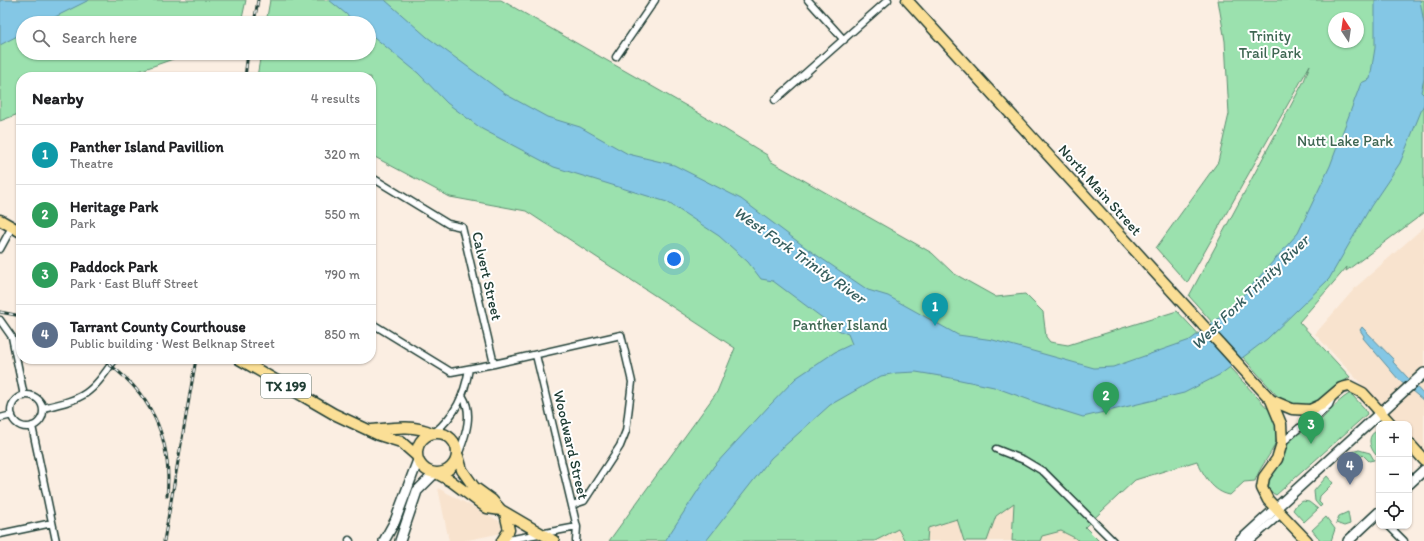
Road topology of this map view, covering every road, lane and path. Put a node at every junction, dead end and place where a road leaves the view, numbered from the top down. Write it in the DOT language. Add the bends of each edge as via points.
graph roads {
  1 [pos="655,0"];
  2 [pos="808,0"];
  3 [pos="888,0"];
  4 [pos="907,0"];
  5 [pos="844,40"];
  6 [pos="616,57"];
  7 [pos="775,100"];
  8 [pos="376,180"];
  9 [pos="0,220"];
  10 [pos="16,229"];
  11 [pos="16,231"];
  12 [pos="0,249"];
  13 [pos="0,320"];
  14 [pos="376,326"];
  15 [pos="536,355"];
  16 [pos="16,357"];
  17 [pos="17,364"];
  18 [pos="111,364"];
  19 [pos="248,364"];
  20 [pos="494,364"];
  21 [pos="469,369"];
  22 [pos="1423,374"];
  23 [pos="1333,395"];
  24 [pos="24,396"];
  25 [pos="463,397"];
  26 [pos="1271,399"];
  27 [pos="43,408"];
  28 [pos="1381,412"];
  29 [pos="12,415"];
  30 [pos="0,418"];
  31 [pos="1388,421"];
  32 [pos="32,426"];
  33 [pos="372,430"];
  34 [pos="433,433"];
  35 [pos="1282,443"];
  36 [pos="1412,447"];
  37 [pos="996,449"];
  38 [pos="458,454"];
  39 [pos="418,458"];
  40 [pos="1424,460"];
  41 [pos="1424,470"];
  42 [pos="436,473"];
  43 [pos="1412,481"];
  44 [pos="572,505"];
  45 [pos="503,511"];
  46 [pos="1278,511"];
  47 [pos="1376,516"];
  48 [pos="52,523"];
  49 [pos="577,527"];
  50 [pos="1392,529"];
  51 [pos="0,534"];
  52 [pos="541,534"];
  53 [pos="56,541"];
  54 [pos="384,541"];
  55 [pos="400,541"];
  56 [pos="502,541"];
  57 [pos="554,541"];
  58 [pos="576,541"];
  59 [pos="1113,541"];
  60 [pos="1240,541"];
  61 [pos="1250,541"];
  62 [pos="1307,541"];
  63 [pos="1348,541"];
  64 [pos="1404,541"];
  1 -- 6 [label="street"];
  2 -- 5 [label="street"];
  3 -- 5 [label="street"];
  4 -- 26 [label="main road, North Main Street"];
  5 -- 7 [label="street"];
  8 -- 20 [label="street, Calvert Street" via="448,224 462,227"];
  9 -- 10 [label="main road"];
  11 -- 12 [label="street"];
  13 -- 16 [label="street" via="12,338"];
  14 -- 21 [label="street" via="451,372"];
  15 -- 20 [label="street"];
  15 -- 44 [label="street, Woodward Street"];
  15 -- 44 [label="street" via="621,335 632,382 626,431 620,446 584,501"];
  17 -- 24 [label="street"];
  18 -- 27 [label="street" via="89,392 72,401"];
  19 -- 33 [label="main road, TX 199" via="334,414"];
  20 -- 21 [label="street"];
  21 -- 25 [label="street"];
  22 -- 28 [label="main road"];
  23 -- 26 [label="main road" via="1315,408 1304,410 1292,409"];
  23 -- 28 [label="main road" via="1345,387 1358,389"];
  23 -- 35 [label="street" via="1329,405 1309,424 1299,428"];
  24 -- 27 [label="street" via="34,397"];
  24 -- 29 [label="street" via="13,405"];
  25 -- 34 [label="street" via="450,418"];
  25 -- 38 [label="street" via="467,403 467,425"];
  26 -- 35 [label="main road" via="1282,424"];
  27 -- 32 [label="street" via="40,421"];
  28 -- 31 [label="main road"];
  28 -- 46 [label="main road"];
  29 -- 30 [label="street"];
  29 -- 32 [label="street" via="22,426"];
  32 -- 48 [label="street"];
  33 -- 34 [label="main road" via="410,427"];
  33 -- 39 [label="main road" via="401,442"];
  34 -- 38 [label="main road" via="441,433 453,440"];
  34 -- 39 [label="main road" via="424,436 417,450"];
  35 -- 46 [label="main road" via="1279,455 1264,477 1262,485 1265,496"];
  36 -- 40 [label="main road"];
  37 -- 59 [label="street" via="1024,460 1044,472"];
  38 -- 42 [label="main road" via="453,466"];
  38 -- 45 [label="main road" via="462,470 470,482"];
  39 -- 42 [label="main road" via="423,467"];
  39 -- 54 [label="main road" via="395,521"];
  41 -- 43 [label="main road"];
  42 -- 45 [label="main road" via="487,508"];
  42 -- 55 [label="main road" via="417,491"];
  44 -- 49 [label="street, Woodward Street"];
  45 -- 52 [label="main road"];
  45 -- 56 [label="main road" via="509,530"];
  46 -- 60 [label="main road"];
  46 -- 61 [label="street"];
  46 -- 62 [label="main road"];
  47 -- 63 [label="main road"];
  48 -- 51 [label="street"];
  48 -- 53 [label="street"];
  49 -- 52 [label="street"];
  49 -- 58 [label="street, Woodward Street"];
  50 -- 64 [label="street"];
  52 -- 56 [label="street"];
  52 -- 57 [label="main road"];
}
